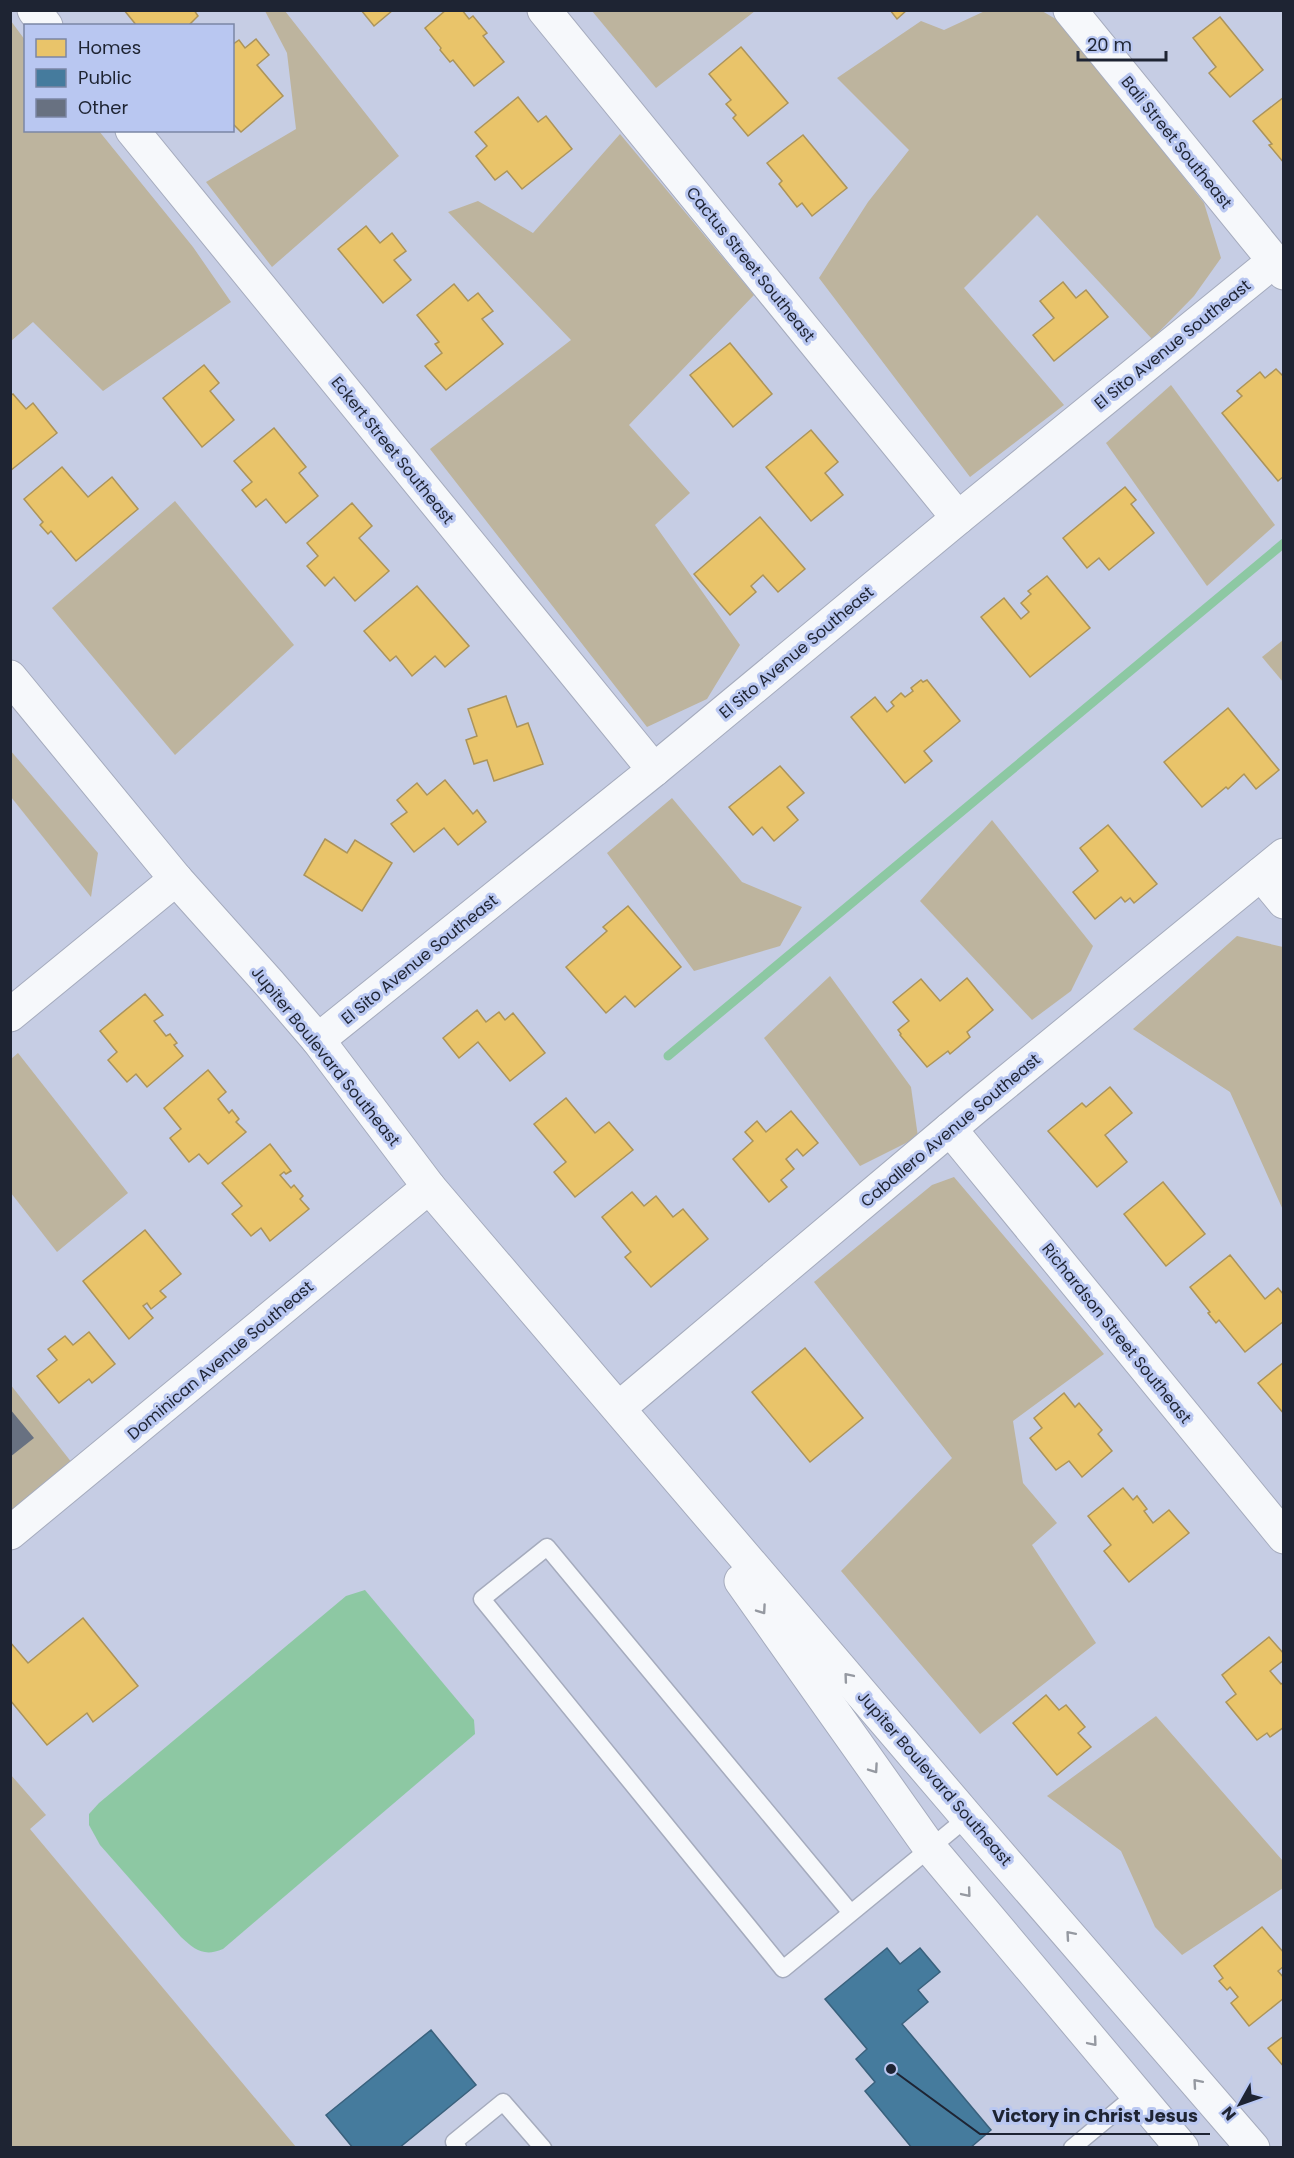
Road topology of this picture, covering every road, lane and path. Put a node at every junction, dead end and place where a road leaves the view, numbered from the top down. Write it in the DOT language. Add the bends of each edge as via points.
graph roads {
  1 [pos="34,10"];
  2 [pos="544,10"];
  3 [pos="1070,10"];
  4 [pos="44,24"];
  5 [pos="134,132"];
  6 [pos="1279,267"];
  7 [pos="958,518"];
  8 [pos="10,677"];
  9 [pos="654,770"];
  10 [pos="1272,864"];
  11 [pos="176,879"];
  12 [pos="1284,902"];
  13 [pos="10,1014"];
  14 [pos="318,1040"];
  15 [pos="950,1129"];
  16 [pos="429,1187"];
  17 [pos="619,1408"];
  18 [pos="10,1533"];
  19 [pos="1284,1537"];
  20 [pos="968,1817"];
  21 [pos="930,1848"];
  22 [pos="851,1913"];
  23 [pos="1137,2094"];
  24 [pos="1249,2146"];
  25 [pos="458,2148"];
  26 [pos="543,2148"];
  27 [pos="1072,2148"];
  28 [pos="1182,2148"];
  1 -- 4 [label="street"];
  2 -- 7 [label="street, Cactus Street Southeast"];
  3 -- 6 [label="street, Bali Street Southeast"];
  5 -- 9 [label="street, Eckert Street Southeast"];
  6 -- 7 [label="street, El Sito Avenue Southeast"];
  7 -- 9 [label="street, El Sito Avenue Southeast"];
  8 -- 11 [label="street, Jupiter Boulevard Southeast"];
  9 -- 14 [label="street, El Sito Avenue Southeast"];
  10 -- 12 [label="street"];
  10 -- 15 [label="street, Caballero Avenue Southeast"];
  11 -- 13 [label="street"];
  11 -- 14 [label="street, Jupiter Boulevard Southeast"];
  14 -- 16 [label="street, Jupiter Boulevard Southeast"];
  15 -- 17 [label="street, Caballero Avenue Southeast"];
  15 -- 19 [label="street, Richardson Street Southeast"];
  16 -- 17 [label="street, Jupiter Boulevard Southeast"];
  16 -- 18 [label="street, Dominican Avenue Southeast"];
  20 -- 17 [label="street, Jupiter Boulevard Southeast, one-way"];
  17 -- 21 [label="street, Jupiter Boulevard Southeast, one-way"];
  20 -- 21 [label="lane"];
  24 -- 20 [label="street, Jupiter Boulevard Southeast, one-way"];
  21 -- 22 [label="lane"];
  21 -- 23 [label="street, Jupiter Boulevard Southeast, one-way"];
  22 -- 22 [label="lane" via="547,1547 482,1599 783,1969"];
  23 -- 27 [label="lane"];
  23 -- 28 [label="street, Jupiter Boulevard Southeast"];
  25 -- 26 [label="lane" via="454,2142 503,2102"];
}
